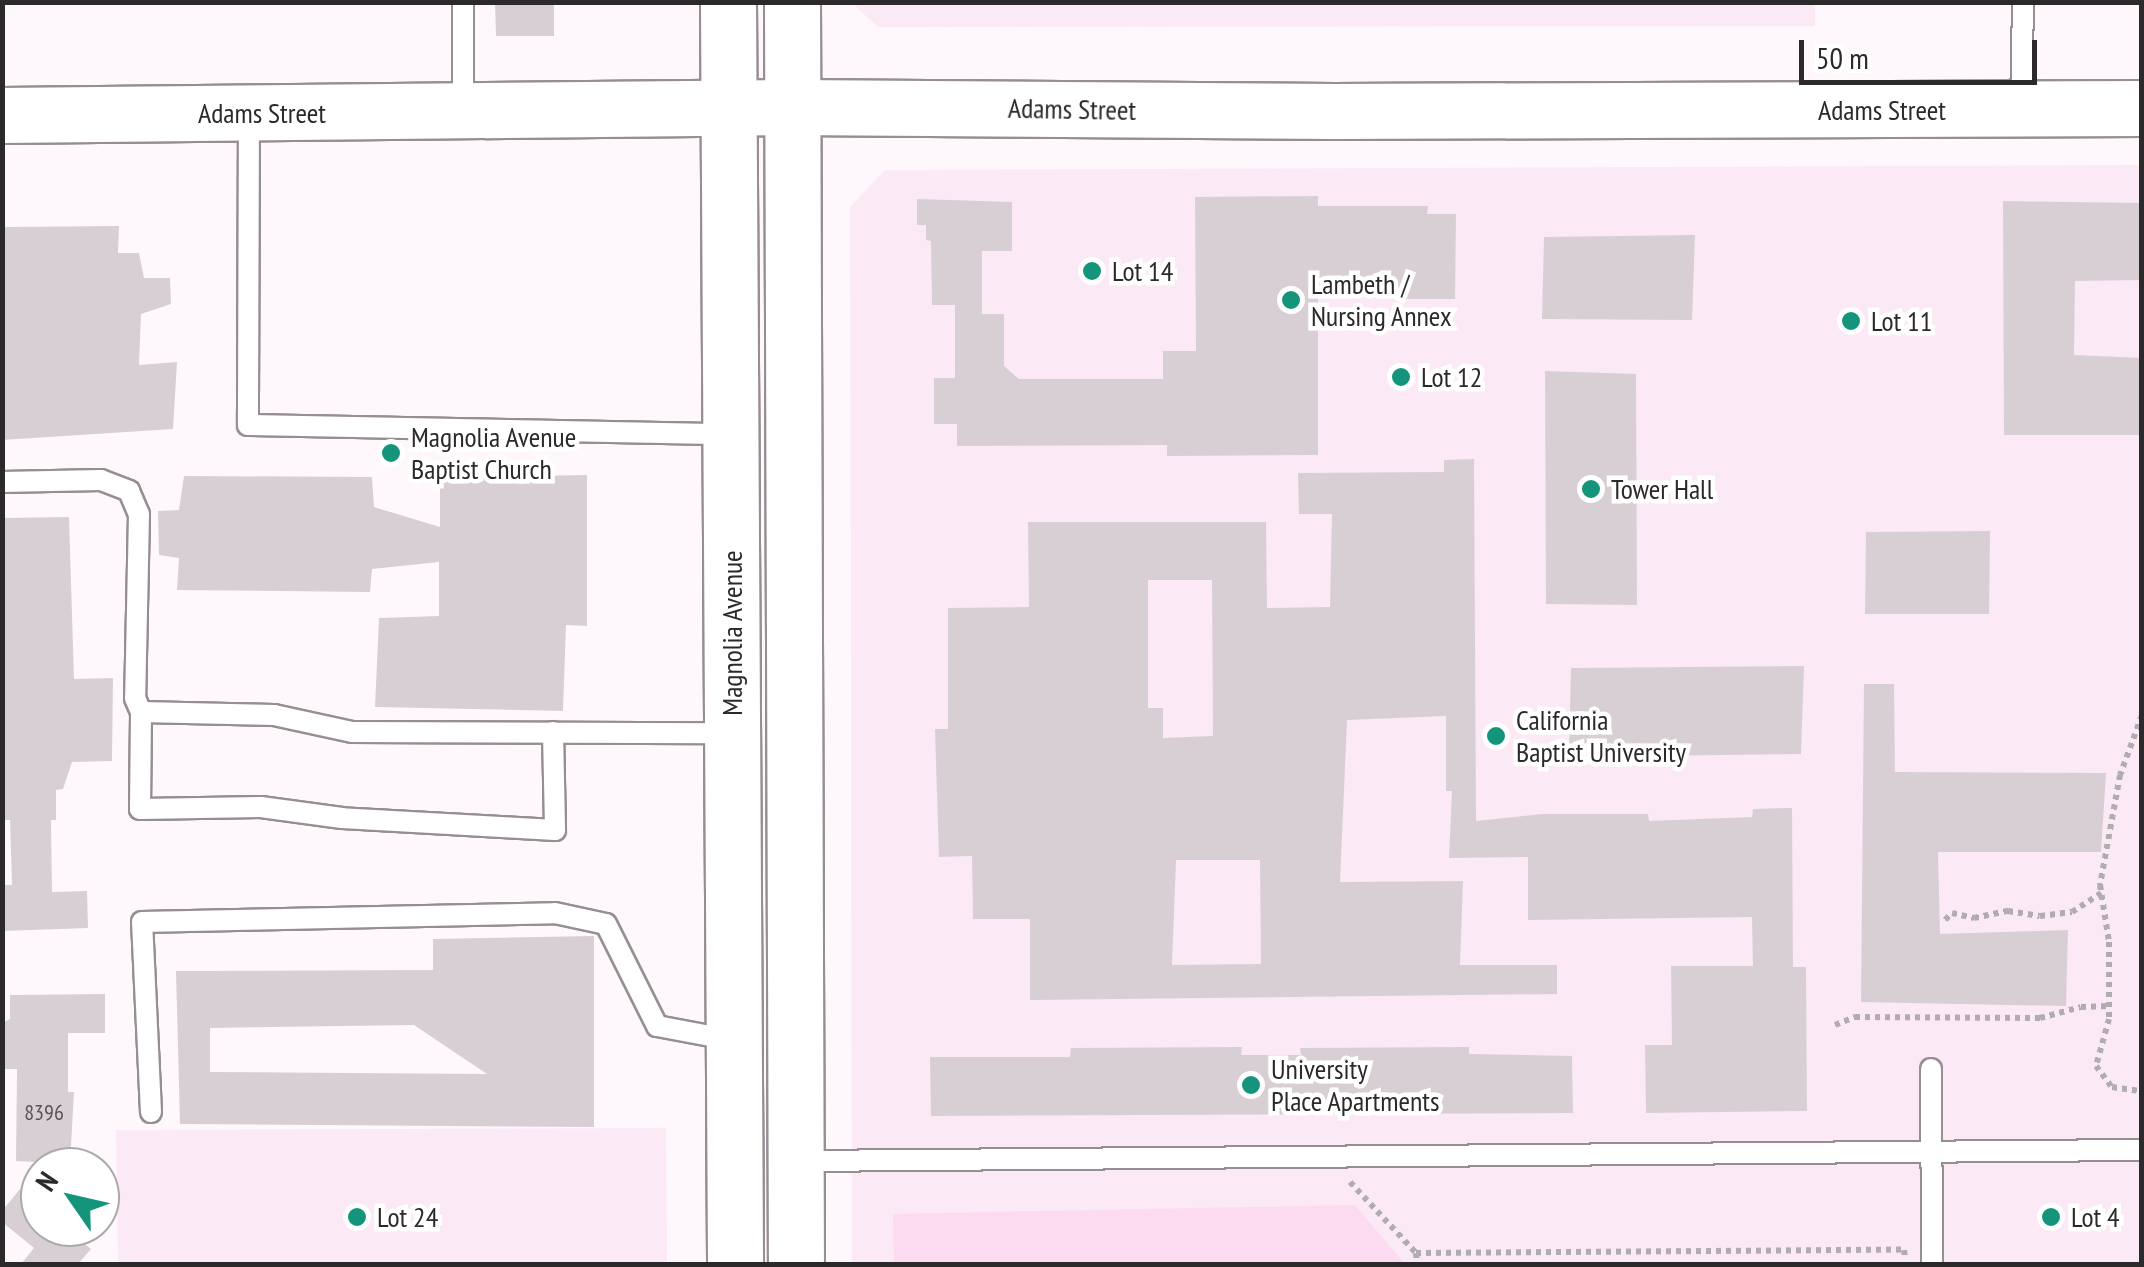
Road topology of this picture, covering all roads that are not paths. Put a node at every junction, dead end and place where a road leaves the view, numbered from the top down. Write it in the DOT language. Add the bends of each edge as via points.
graph roads {
  1 [pos="463,2"];
  2 [pos="728,2"];
  3 [pos="792,2"];
  4 [pos="2023,2"];
  5 [pos="730,107"];
  6 [pos="792,107"];
  7 [pos="2142,108"];
  8 [pos="2020,109"];
  9 [pos="250,113"];
  10 [pos="463,113"];
  11 [pos="2,115"];
  12 [pos="732,434"];
  13 [pos="2,482"];
  14 [pos="141,712"];
  15 [pos="553,732"];
  16 [pos="732,732"];
  17 [pos="734,1040"];
  18 [pos="1931,1069"];
  19 [pos="151,1112"];
  20 [pos="2142,1150"];
  21 [pos="1931,1151"];
  22 [pos="795,1161"];
  23 [pos="735,1264"];
  24 [pos="796,1264"];
  25 [pos="1932,1264"];
  1 -- 10 [label="lane"];
  2 -- 5 [label="main road, Magnolia Avenue"];
  3 -- 6 [label="main road"];
  4 -- 8 [label="lane"];
  5 -- 6 [label="main road, Adams Street"];
  5 -- 10 [label="main road, Adams Street"];
  5 -- 12 [label="main road, Magnolia Avenue"];
  6 -- 8 [label="main road, Adams Street"];
  6 -- 22 [label="main road"];
  7 -- 8 [label="main road, Adams Street"];
  9 -- 10 [label="main road, Adams Street"];
  9 -- 11 [label="main road, Adams Street"];
  9 -- 12 [label="lane" via="248,425"];
  12 -- 16 [label="main road, Magnolia Avenue"];
  13 -- 14 [label="lane" via="101,480 130,491 139,514 134,698"];
  14 -- 15 [label="lane" via="242,712 352,732"];
  14 -- 15 [label="lane" via="140,809 261,807 555,830"];
  15 -- 16 [label="lane"];
  16 -- 17 [label="main road, Magnolia Avenue"];
  17 -- 19 [label="lane" via="657,1026 606,924 554,913 142,922"];
  17 -- 23 [label="main road, Magnolia Avenue"];
  18 -- 21 [label="lane"];
  20 -- 21 [label="lane"];
  21 -- 22 [label="lane"];
  21 -- 25 [label="lane"];
  22 -- 24 [label="main road"];
}
